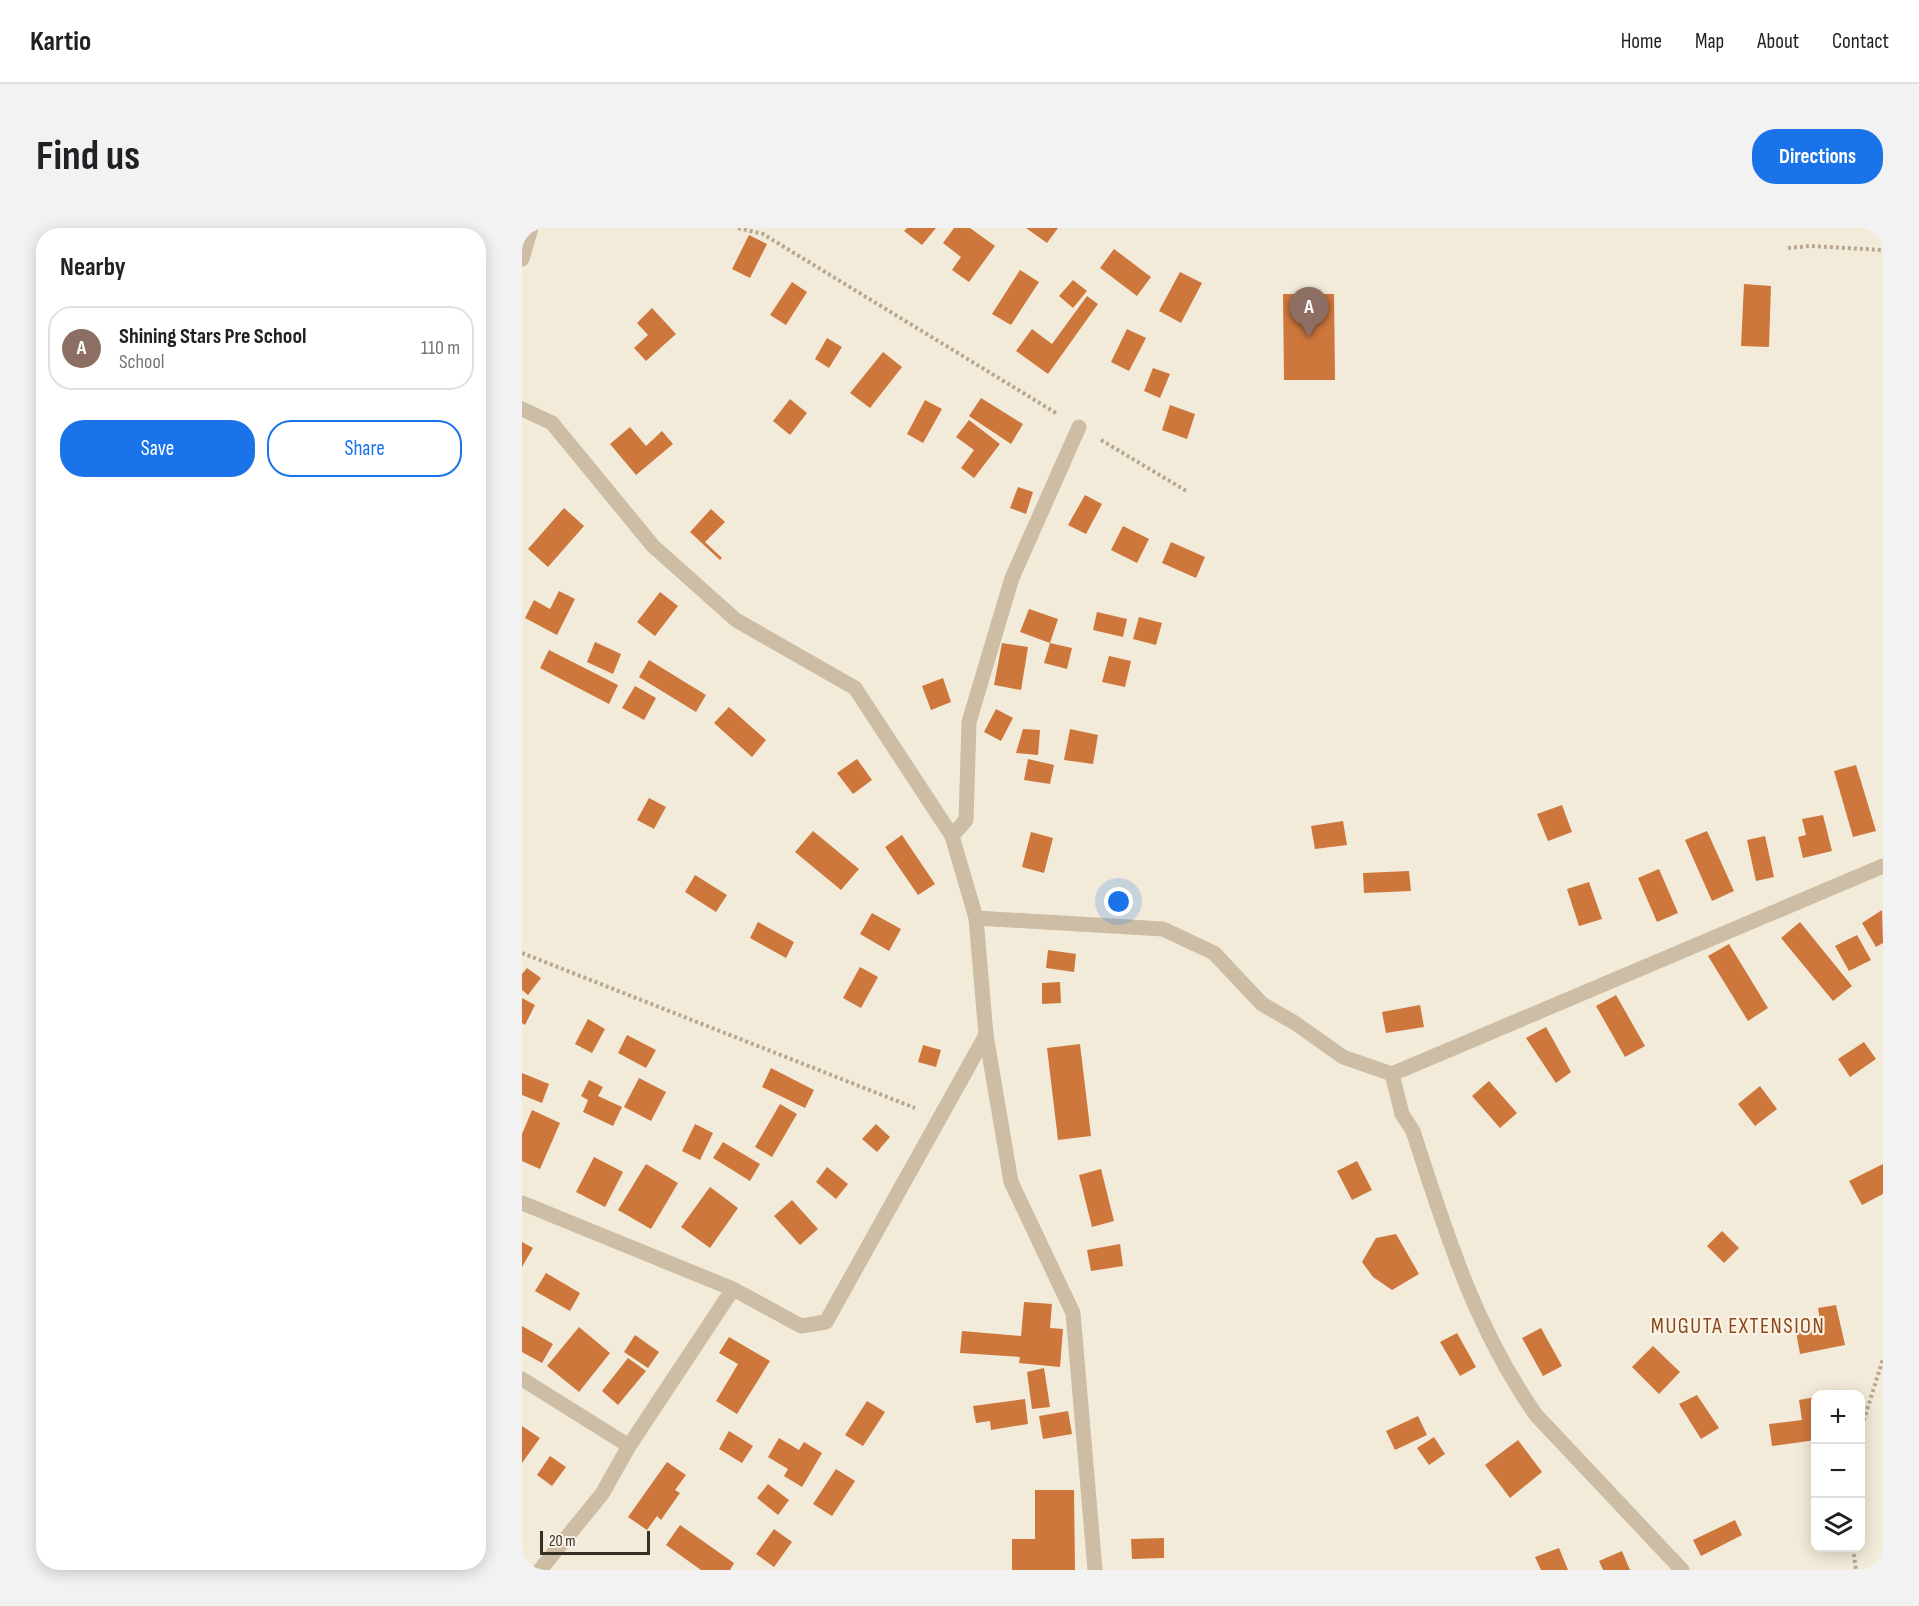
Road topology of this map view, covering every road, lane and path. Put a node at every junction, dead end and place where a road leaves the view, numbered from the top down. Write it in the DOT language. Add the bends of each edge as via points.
graph roads {
  1 [pos="531,228"];
  2 [pos="738,228"];
  3 [pos="1788,248"];
  4 [pos="1883,250"];
  5 [pos="522,258"];
  6 [pos="522,409"];
  7 [pos="1079,427"];
  8 [pos="1188,492"];
  9 [pos="952,836"];
  10 [pos="1883,866"];
  11 [pos="976,918"];
  12 [pos="522,953"];
  13 [pos="986,1035"];
  14 [pos="1392,1074"];
  15 [pos="940,1118"];
  16 [pos="522,1203"];
  17 [pos="733,1289"];
  18 [pos="1883,1359"];
  19 [pos="522,1379"];
  20 [pos="1865,1416"];
  21 [pos="629,1446"];
  22 [pos="1854,1552"];
  23 [pos="540,1570"];
  24 [pos="1095,1570"];
  25 [pos="1682,1570"];
  26 [pos="1856,1570"];
  1 -- 5 [label="street"];
  2 -- 7 [label="path" via="763,234"];
  3 -- 4 [label="path"];
  6 -- 9 [label="street" via="552,423 653,546 736,620 855,688"];
  7 -- 8 [label="path"];
  7 -- 9 [label="street" via="1009,589 969,723 966,820"];
  9 -- 11 [label="street"];
  10 -- 14 [label="street"];
  11 -- 13 [label="street"];
  11 -- 14 [label="street" via="1163,929 1214,953 1262,1004 1343,1057"];
  12 -- 15 [label="path"];
  13 -- 15 [label="street"];
  13 -- 24 [label="street" via="1011,1182 1073,1312"];
  14 -- 25 [label="street" via="1402,1113 1413,1131 1461,1277 1519,1392"];
  15 -- 17 [label="street" via="826,1322 801,1326"];
  16 -- 17 [label="street"];
  17 -- 21 [label="street"];
  18 -- 20 [label="path"];
  19 -- 21 [label="street"];
  21 -- 23 [label="street" via="602,1494"];
  22 -- 26 [label="path"];
}
